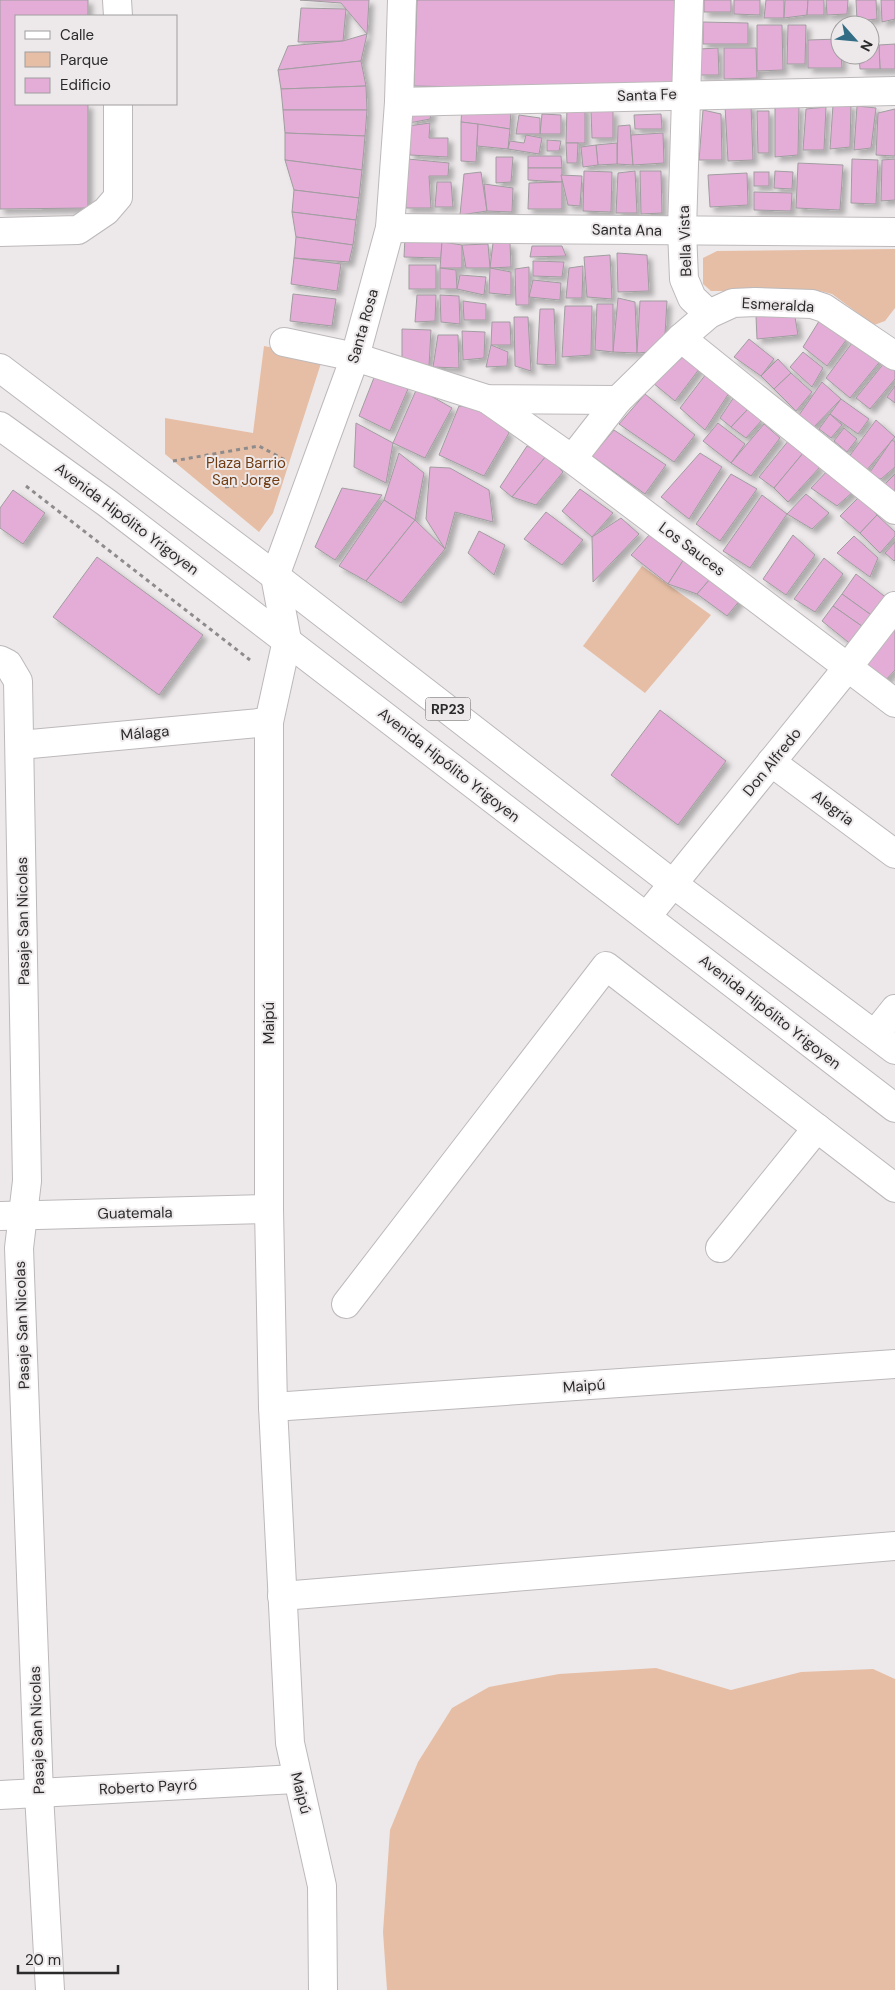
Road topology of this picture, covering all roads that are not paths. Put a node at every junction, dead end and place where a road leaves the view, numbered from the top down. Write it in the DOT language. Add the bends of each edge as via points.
graph roads {
  1 [pos="118,0"];
  2 [pos="402,0"];
  3 [pos="689,0"];
  4 [pos="118,15"];
  5 [pos="895,91"];
  6 [pos="686,94"];
  7 [pos="399,102"];
  8 [pos="118,105"];
  9 [pos="390,228"];
  10 [pos="682,230"];
  11 [pos="0,232"];
  12 [pos="895,232"];
  13 [pos="708,314"];
  14 [pos="681,338"];
  15 [pos="284,342"];
  16 [pos="892,346"];
  17 [pos="355,357"];
  18 [pos="0,368"];
  19 [pos="487,399"];
  20 [pos="618,400"];
  21 [pos="0,426"];
  22 [pos="572,459"];
  23 [pos="895,510"];
  24 [pos="275,576"];
  25 [pos="895,606"];
  26 [pos="287,640"];
  27 [pos="4,662"];
  28 [pos="848,667"];
  29 [pos="895,703"];
  30 [pos="269,722"];
  31 [pos="20,745"];
  32 [pos="771,762"];
  33 [pos="895,854"];
  34 [pos="672,883"];
  35 [pos="647,916"];
  36 [pos="895,1009"];
  37 [pos="889,1045"];
  38 [pos="895,1108"];
  39 [pos="817,1128"];
  40 [pos="895,1188"];
  41 [pos="269,1209"];
  42 [pos="11,1216"];
  43 [pos="720,1248"];
  44 [pos="346,1304"];
  45 [pos="895,1364"];
  46 [pos="272,1408"];
  47 [pos="895,1546"];
  48 [pos="282,1596"];
  49 [pos="296,1778"];
  50 [pos="40,1794"];
  51 [pos="0,1795"];
  52 [pos="50,1990"];
  53 [pos="323,1990"];
  1 -- 4 [label="street"];
  2 -- 7 [label="street, Santa Rosa"];
  3 -- 6 [label="street, Bella Vista"];
  5 -- 6 [label="street, Santa Fe"];
  6 -- 7 [label="street, Santa Fe"];
  6 -- 10 [label="street, Bella Vista"];
  7 -- 9 [label="street, Santa Rosa"];
  8 -- 11 [label="street" via="118,197 106,211 78,230"];
  9 -- 10 [label="street, Santa Ana"];
  9 -- 17 [label="street, Santa Rosa"];
  10 -- 12 [label="street, Santa Ana"];
  10 -- 13 [label="street, Bella Vista" via="684,279 692,298"];
  13 -- 14 [label="street"];
  13 -- 16 [label="street, Esmeralda" via="733,303 812,304"];
  14 -- 20 [label="street"];
  14 -- 23 [label="street"];
  15 -- 17 [label="street, Los Sauces"];
  17 -- 19 [label="street, Los Sauces"];
  17 -- 24 [label="street, Santa Rosa"];
  18 -- 24 [label="street, RP23"];
  19 -- 20 [label="street, Los Sauces"];
  19 -- 22 [label="street, Los Sauces"];
  20 -- 22 [label="street"];
  21 -- 26 [label="street, Avenida Hipólito Yrigoyen / RP23"];
  22 -- 28 [label="street, Los Sauces"];
  24 -- 26 [label="street"];
  24 -- 34 [label="street, RP23"];
  25 -- 28 [label="street, Don Alfredo"];
  26 -- 30 [label="street, Maipú"];
  26 -- 35 [label="street, Avenida Hipólito Yrigoyen / RP23"];
  27 -- 31 [label="street, Pasaje San Nicolas" via="18,681"];
  28 -- 29 [label="street, Los Sauces"];
  28 -- 32 [label="street, Don Alfredo"];
  30 -- 31 [label="street, Málaga"];
  30 -- 41 [label="street, Maipú"];
  31 -- 42 [label="street, Pasaje San Nicolas" via="27,1182"];
  32 -- 33 [label="street, Alegria"];
  32 -- 34 [label="street, Don Alfredo"];
  34 -- 35 [label="street, Don Alfredo"];
  34 -- 37 [label="street, RP23"];
  35 -- 38 [label="street, Avenida Hipólito Yrigoyen / RP23"];
  36 -- 37 [label="street"];
  39 -- 40 [label="street"];
  39 -- 43 [label="street"];
  39 -- 44 [label="street" via="606,966"];
  41 -- 42 [label="street, Guatemala"];
  41 -- 46 [label="street, Maipú"];
  42 -- 50 [label="street, Pasaje San Nicolas" via="19,1248"];
  45 -- 46 [label="street, Maipú"];
  46 -- 48 [label="street, Maipú"];
  47 -- 48 [label="street"];
  48 -- 49 [label="street, Maipú" via="290,1743"];
  49 -- 50 [label="street, Roberto Payró"];
  49 -- 53 [label="street, Maipú" via="322,1886"];
  50 -- 51 [label="street, Roberto Payró"];
  50 -- 52 [label="street, Pasaje San Nicolas"];
}
